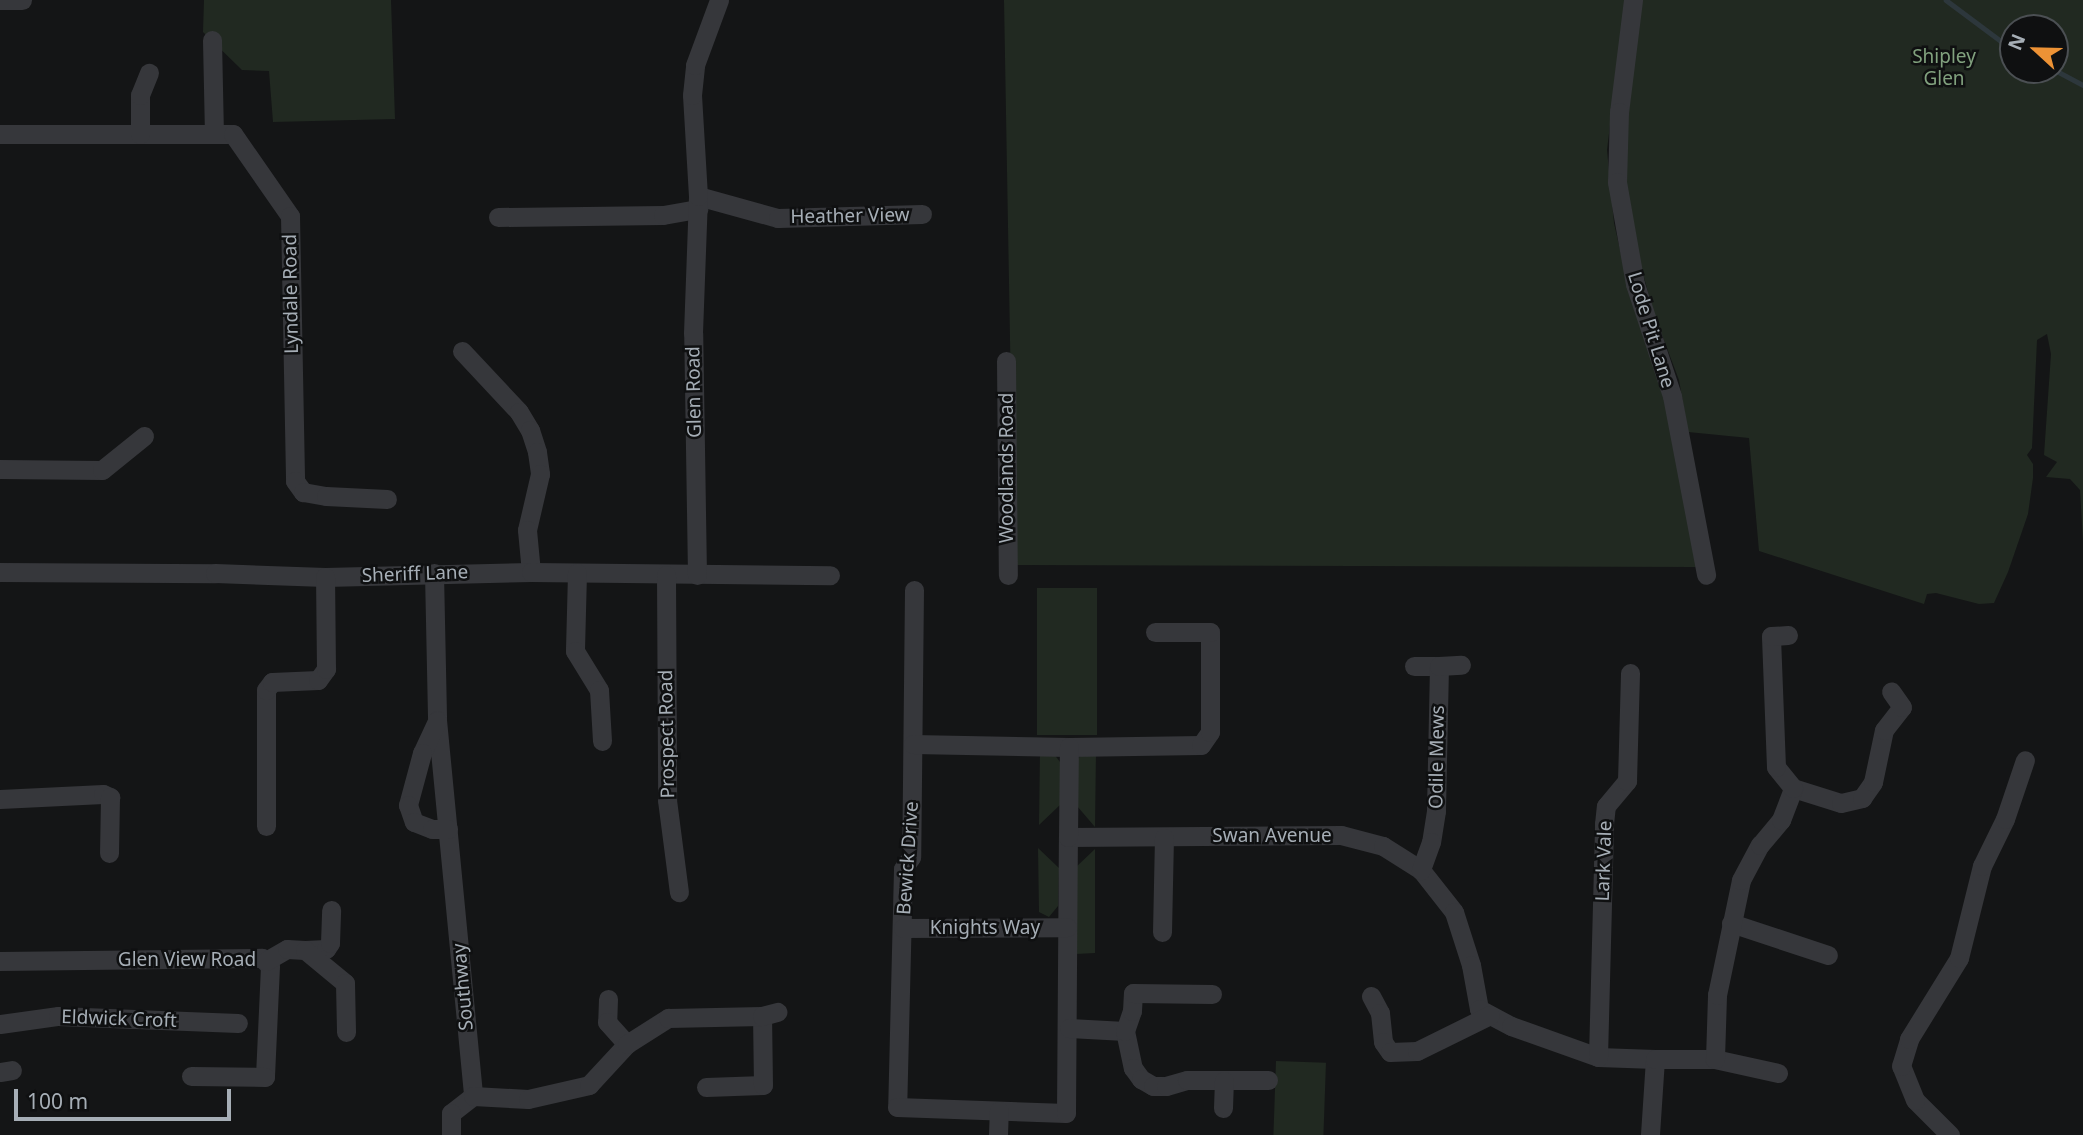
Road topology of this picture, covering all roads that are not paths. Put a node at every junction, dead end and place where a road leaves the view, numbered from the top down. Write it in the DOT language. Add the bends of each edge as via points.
graph roads {
  1 [pos="0,0"];
  2 [pos="22,0"];
  3 [pos="719,0"];
  4 [pos="1633,0"];
  5 [pos="212,40"];
  6 [pos="149,73"];
  7 [pos="0,134"];
  8 [pos="140,134"];
  9 [pos="214,134"];
  10 [pos="698,203"];
  11 [pos="922,214"];
  12 [pos="498,217"];
  13 [pos="462,351"];
  14 [pos="1006,360"];
  15 [pos="144,436"];
  16 [pos="0,469"];
  17 [pos="387,499"];
  18 [pos="0,572"];
  19 [pos="531,572"];
  20 [pos="434,573"];
  21 [pos="577,573"];
  22 [pos="666,575"];
  23 [pos="697,575"];
  24 [pos="830,575"];
  25 [pos="1008,575"];
  26 [pos="1706,575"];
  27 [pos="325,577"];
  28 [pos="914,590"];
  29 [pos="1156,632"];
  30 [pos="1787,635"];
  31 [pos="1461,665"];
  32 [pos="1415,666"];
  33 [pos="1439,666"];
  34 [pos="1630,673"];
  35 [pos="1903,699"];
  36 [pos="437,720"];
  37 [pos="602,741"];
  38 [pos="914,744"];
  39 [pos="1069,747"];
  40 [pos="2025,760"];
  41 [pos="1793,788"];
  42 [pos="0,799"];
  43 [pos="266,826"];
  44 [pos="448,829"];
  45 [pos="1068,837"];
  46 [pos="1164,838"];
  47 [pos="109,853"];
  48 [pos="1421,870"];
  49 [pos="678,892"];
  50 [pos="331,910"];
  51 [pos="1731,923"];
  52 [pos="1067,927"];
  53 [pos="903,928"];
  54 [pos="1162,932"];
  55 [pos="305,950"];
  56 [pos="1828,955"];
  57 [pos="0,961"];
  58 [pos="266,961"];
  59 [pos="1212,994"];
  60 [pos="1371,996"];
  61 [pos="608,999"];
  62 [pos="1490,1015"];
  63 [pos="238,1023"];
  64 [pos="0,1024"];
  65 [pos="1069,1028"];
  66 [pos="1125,1031"];
  67 [pos="346,1032"];
  68 [pos="627,1044"];
  69 [pos="1598,1057"];
  70 [pos="1655,1059"];
  71 [pos="1715,1059"];
  72 [pos="1778,1073"];
  73 [pos="191,1076"];
  74 [pos="1268,1080"];
  75 [pos="1224,1081"];
  76 [pos="706,1087"];
  77 [pos="473,1096"];
  78 [pos="1223,1108"];
  79 [pos="999,1111"];
  80 [pos="451,1135"];
  81 [pos="998,1135"];
  82 [pos="1650,1135"];
  83 [pos="1950,1135"];
  1 -- 2 [label="street"];
  3 -- 10 [label="street, Glen Road" via="695,65 692,96"];
  4 -- 26 [label="street, Lode Pit Lane" via="1619,112 1617,182 1634,284 1672,396"];
  5 -- 9 [label="street"];
  6 -- 8 [label="street" via="140,95"];
  7 -- 8 [label="street, Lyndale Road"];
  8 -- 9 [label="street, Lyndale Road"];
  9 -- 17 [label="street, Lyndale Road" via="233,134 290,216 295,481 303,492"];
  10 -- 11 [label="street, Heather View" via="778,218"];
  10 -- 12 [label="street" via="663,215"];
  10 -- 23 [label="street, Glen Road" via="694,334"];
  13 -- 19 [label="street" via="530,430 540,474 527,530"];
  14 -- 25 [label="street, Woodlands Road"];
  15 -- 16 [label="street" via="102,470"];
  18 -- 27 [label="street, Sheriff Lane"];
  19 -- 20 [label="street, Sheriff Lane"];
  19 -- 21 [label="street, Sheriff Lane"];
  20 -- 27 [label="street, Sheriff Lane"];
  20 -- 36 [label="street, Southway"];
  21 -- 22 [label="street, Sheriff Lane"];
  21 -- 37 [label="street" via="575,651 599,690"];
  22 -- 23 [label="street, Sheriff Lane"];
  22 -- 49 [label="street, Prospect Road" via="667,800"];
  23 -- 24 [label="street, Sheriff Lane"];
  27 -- 43 [label="street" via="326,669 318,680 272,682 266,690"];
  28 -- 38 [label="street, Bewick Drive"];
  29 -- 39 [label="street" via="1210,632 1210,732 1201,745"];
  30 -- 41 [label="street" via="1771,636 1776,767"];
  31 -- 33 [label="street"];
  32 -- 33 [label="street"];
  33 -- 48 [label="street, Odile Mews" via="1436,811 1432,842"];
  34 -- 69 [label="street, Lark Vale" via="1627,781 1606,806 1604,824"];
  35 -- 41 [label="street" via="1884,730 1873,782 1862,798 1841,803"];
  36 -- 44 [label="street, Southway"];
  36 -- 44 [label="street, Southway" via="422,753 408,805 414,822"];
  38 -- 39 [label="street"];
  38 -- 53 [label="street, Bewick Drive" via="911,857 903,869"];
  39 -- 45 [label="street"];
  40 -- 83 [label="street" via="2005,819 1982,866 1959,958 1909,1039 1901,1066 1915,1100"];
  41 -- 51 [label="street" via="1781,820 1760,845 1741,880"];
  42 -- 47 [label="street" via="110,797"];
  44 -- 77 [label="street, Southway"];
  45 -- 46 [label="street, Swan Avenue"];
  45 -- 52 [label="street"];
  46 -- 48 [label="street, Swan Avenue" via="1341,835 1383,846"];
  46 -- 54 [label="street"];
  48 -- 62 [label="street, Swan Avenue" via="1454,912 1479,1009"];
  50 -- 55 [label="street" via="330,943 326,949"];
  51 -- 56 [label="street"];
  51 -- 71 [label="street" via="1717,995"];
  52 -- 53 [label="street, Knights Way"];
  52 -- 65 [label="street"];
  53 -- 79 [label="street, Bewick Drive" via="897,1107"];
  55 -- 58 [label="street" via="287,949"];
  55 -- 67 [label="street" via="345,983"];
  57 -- 58 [label="street, Glen View Road"];
  58 -- 73 [label="street, Glen View Road" via="270,967 265,1077"];
  59 -- 66 [label="street" via="1133,993"];
  60 -- 62 [label="street" via="1390,1052 1417,1051"];
  61 -- 68 [label="street" via="607,1022"];
  62 -- 69 [label="street"];
  63 -- 64 [label="street, Eldwick Croft" via="58,1016"];
  65 -- 66 [label="street"];
  65 -- 79 [label="street" via="1066,1113"];
  66 -- 75 [label="street" via="1133,1068 1153,1086 1187,1080"];
  68 -- 76 [label="street" via="668,1018 769,1014 763,1085"];
  68 -- 77 [label="street" via="589,1085 528,1099"];
  69 -- 70 [label="street"];
  70 -- 71 [label="street"];
  70 -- 82 [label="street"];
  71 -- 72 [label="street"];
  74 -- 75 [label="street"];
  75 -- 78 [label="street"];
  77 -- 80 [label="street" via="451,1113"];
  79 -- 81 [label="street"];
}
